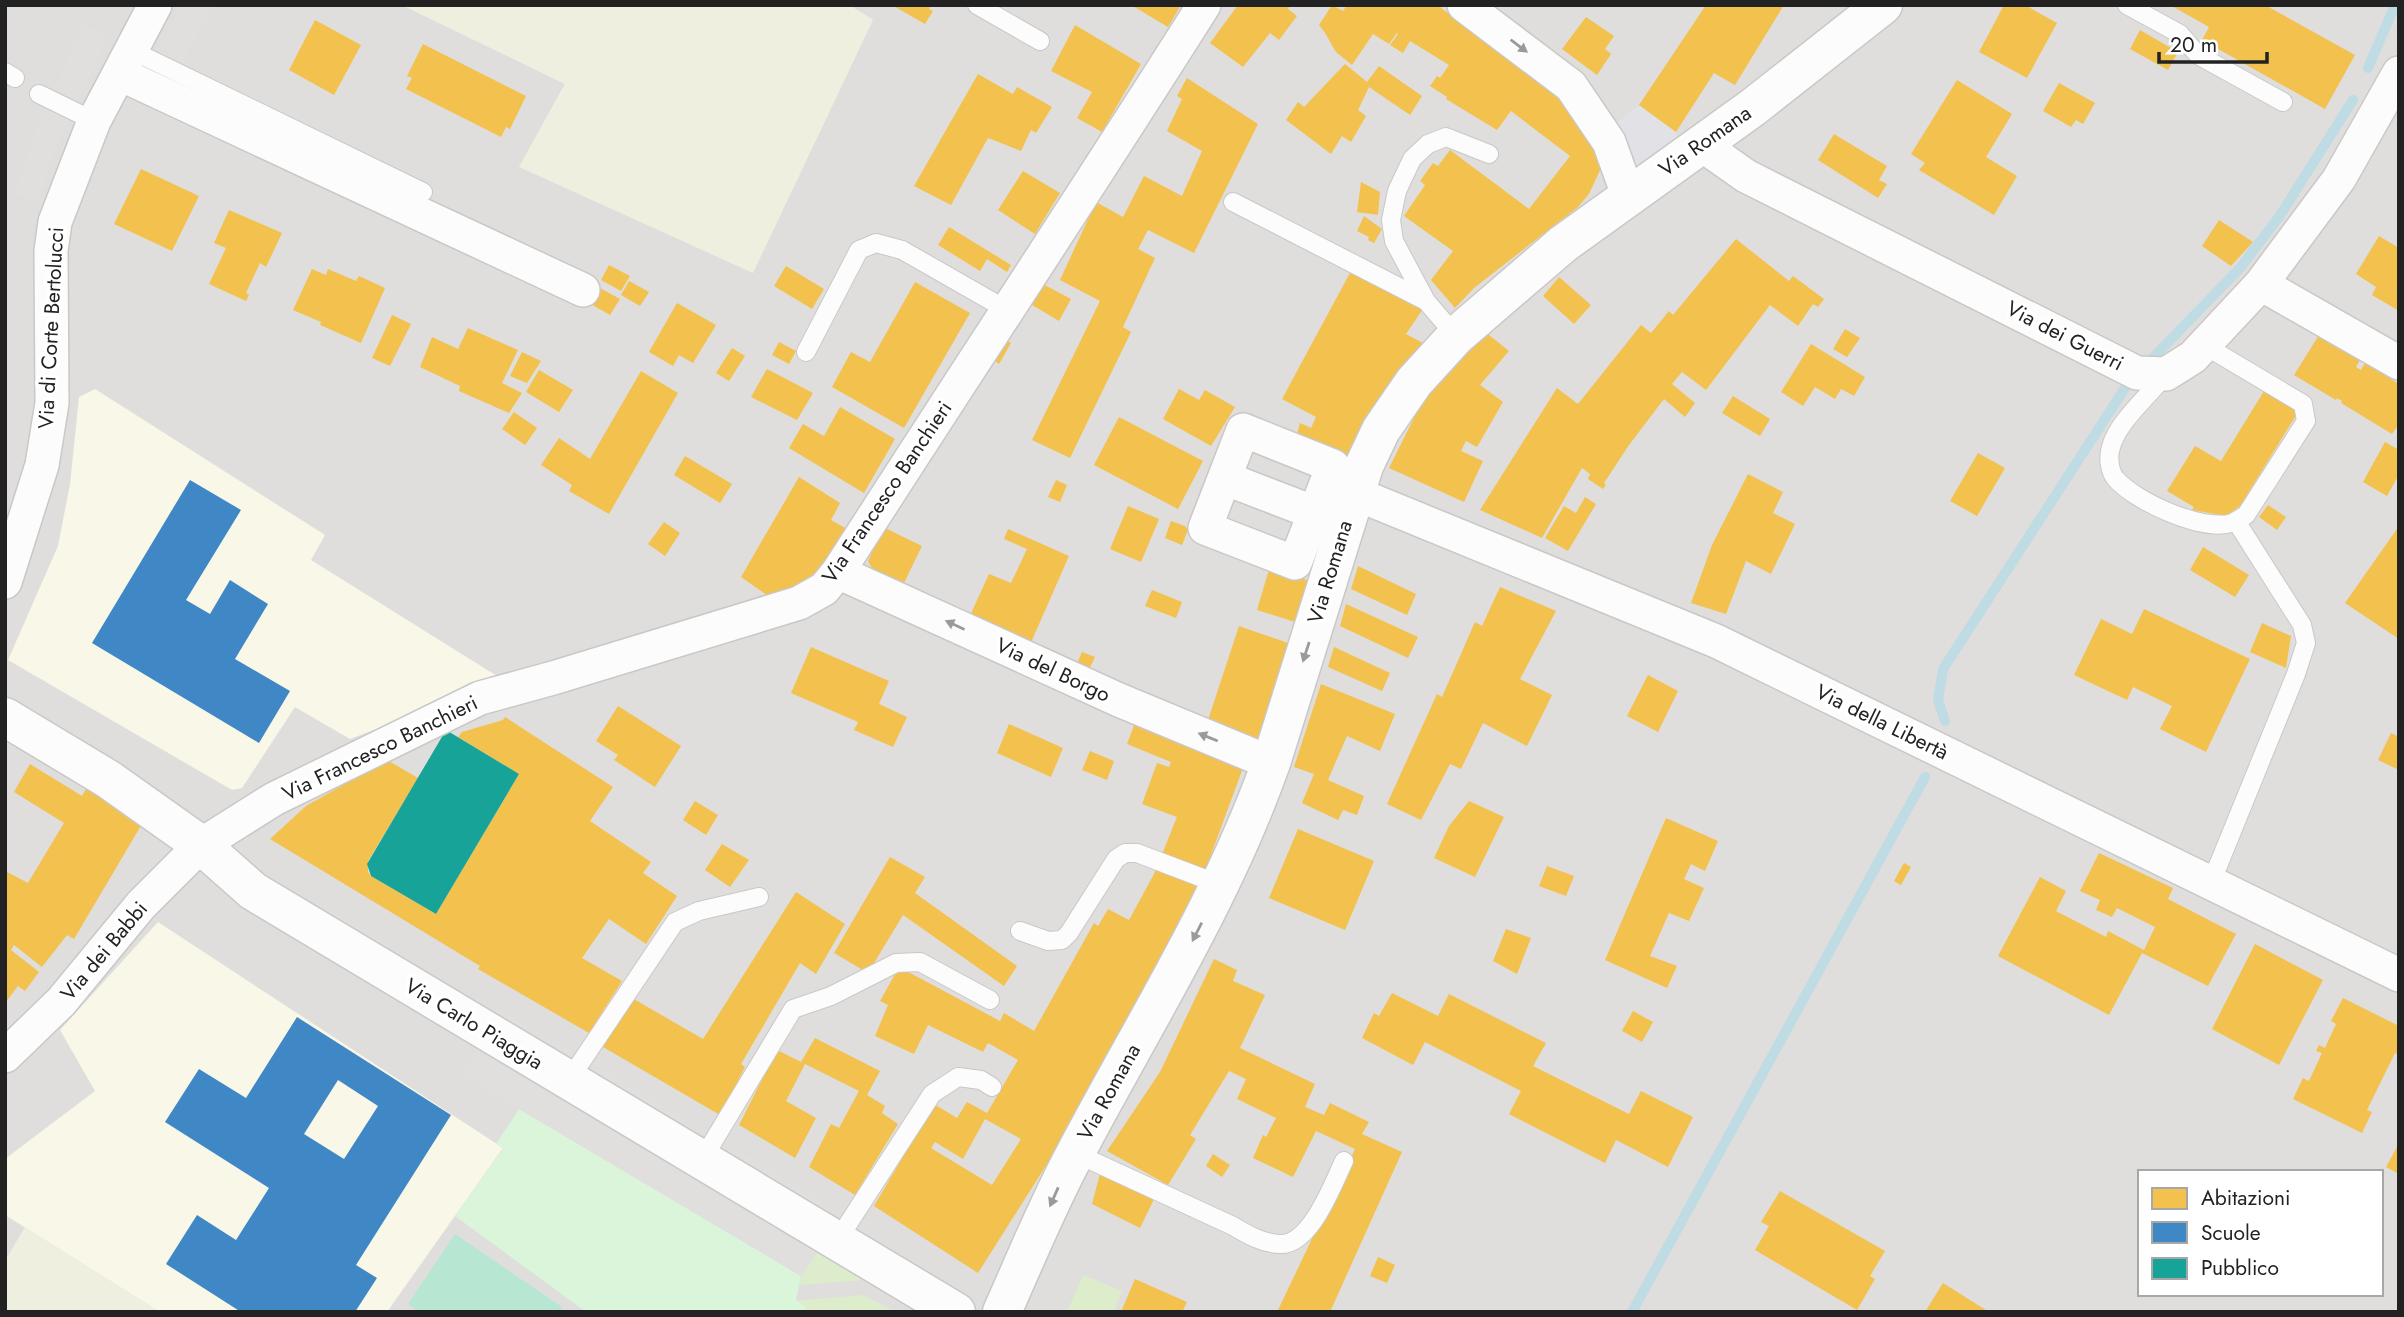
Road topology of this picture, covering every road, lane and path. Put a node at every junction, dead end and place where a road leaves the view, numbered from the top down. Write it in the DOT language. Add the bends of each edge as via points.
graph roads {
  1 [pos="155,5"];
  2 [pos="977,5"];
  3 [pos="1204,5"];
  4 [pos="1464,5"];
  5 [pos="1883,5"];
  6 [pos="2127,5"];
  7 [pos="1040,41"];
  8 [pos="125,62"];
  9 [pos="2399,73"];
  10 [pos="39,94"];
  11 [pos="2283,103"];
  12 [pos="94,121"];
  13 [pos="1702,145"];
  14 [pos="1489,154"];
  15 [pos="423,192"];
  16 [pos="1628,195"];
  17 [pos="1233,202"];
  18 [pos="2261,284"];
  19 [pos="583,290"];
  20 [pos="1426,300"];
  21 [pos="1007,310"];
  22 [pos="1457,335"];
  23 [pos="2204,345"];
  24 [pos="806,352"];
  25 [pos="2399,363"];
  26 [pos="2166,374"];
  27 [pos="1232,481"];
  28 [pos="1338,510"];
  29 [pos="2236,521"];
  30 [pos="838,572"];
  31 [pos="5,582"];
  32 [pos="5,717"];
  33 [pos="1271,763"];
  34 [pos="201,845"];
  35 [pos="2211,883"];
  36 [pos="1221,886"];
  37 [pos="759,897"];
  38 [pos="1020,931"];
  39 [pos="2399,975"];
  40 [pos="990,1000"];
  41 [pos="5,1056"];
  42 [pos="569,1080"];
  43 [pos="992,1087"];
  44 [pos="1075,1153"];
  45 [pos="702,1160"];
  46 [pos="1344,1161"];
  47 [pos="837,1241"];
  48 [pos="956,1312"];
  49 [pos="1002,1312"];
  1 -- 8 [label="street, Via di Corte Bertolucci"];
  2 -- 7 [label="lane"];
  3 -- 21 [label="street, Via Francesco Banchieri"];
  4 -- 16 [label="street, one-way" via="1571,86 1609,142"];
  5 -- 13 [label="street, Via Romana"];
  6 -- 11 [label="lane" via="2180,34 2198,55"];
  8 -- 12 [label="street, Via di Corte Bertolucci"];
  8 -- 15 [label="lane"];
  8 -- 19 [label="street"];
  9 -- 18 [label="street" via="2339,179"];
  10 -- 12 [label="lane"];
  12 -- 31 [label="street, Via di Corte Bertolucci" via="55,222 51,251 52,403 42,465"];
  13 -- 16 [label="street, Via Romana"];
  13 -- 26 [label="street, Via dei Guerri" via="1746,176 2137,373"];
  14 -- 20 [label="lane" via="1446,137 1412,159 1397,191 1391,220 1394,241"];
  16 -- 22 [label="street, Via Romana"];
  17 -- 20 [label="lane"];
  18 -- 23 [label="street"];
  18 -- 25 [label="street"];
  20 -- 22 [label="lane"];
  21 -- 24 [label="lane" via="902,250 876,243 859,250"];
  21 -- 30 [label="street, Via Francesco Banchieri"];
  22 -- 28 [label="street, Via Romana" via="1414,382 1381,430"];
  23 -- 26 [label="street"];
  23 -- 29 [label="lane" via="2303,404 2306,421 2246,515"];
  26 -- 29 [label="lane" via="2123,424 2111,446 2113,476 2171,514 2208,523"];
  27 -- 28 [label="street, Via della Libertà"];
  28 -- 33 [label="street, Via Romana, one-way"];
  28 -- 35 [label="street, Via della Libertà" via="1716,641"];
  29 -- 35 [label="lane" via="2302,625 2305,643"];
  33 -- 30 [label="street, Via del Borgo, one-way" via="1119,700"];
  30 -- 34 [label="street, Via Francesco Banchieri" via="824,589 799,603 480,698 274,799"];
  32 -- 34 [label="street, Via Carlo Piaggia" via="108,779"];
  33 -- 36 [label="street, Via Romana"];
  34 -- 41 [label="street, Via dei Babbi" via="141,905 61,1002"];
  34 -- 42 [label="street, Via Carlo Piaggia" via="253,891"];
  35 -- 39 [label="street, Via della Libertà"];
  36 -- 38 [label="lane" via="1137,853 1125,853 1116,859 1062,940 1048,941"];
  36 -- 44 [label="street, Via Romana, one-way"];
  37 -- 42 [label="lane" via="699,911 676,922"];
  40 -- 45 [label="lane" via="920,962 897,963 793,1009"];
  42 -- 45 [label="street, Via Carlo Piaggia"];
  43 -- 47 [label="lane" via="981,1080 958,1077 932,1094"];
  44 -- 46 [label="lane" via="1254,1238 1282,1245 1304,1235"];
  44 -- 49 [label="street, Via Romana, one-way"];
  45 -- 47 [label="street, Via Carlo Piaggia"];
  47 -- 48 [label="street, Via Carlo Piaggia"];
}
